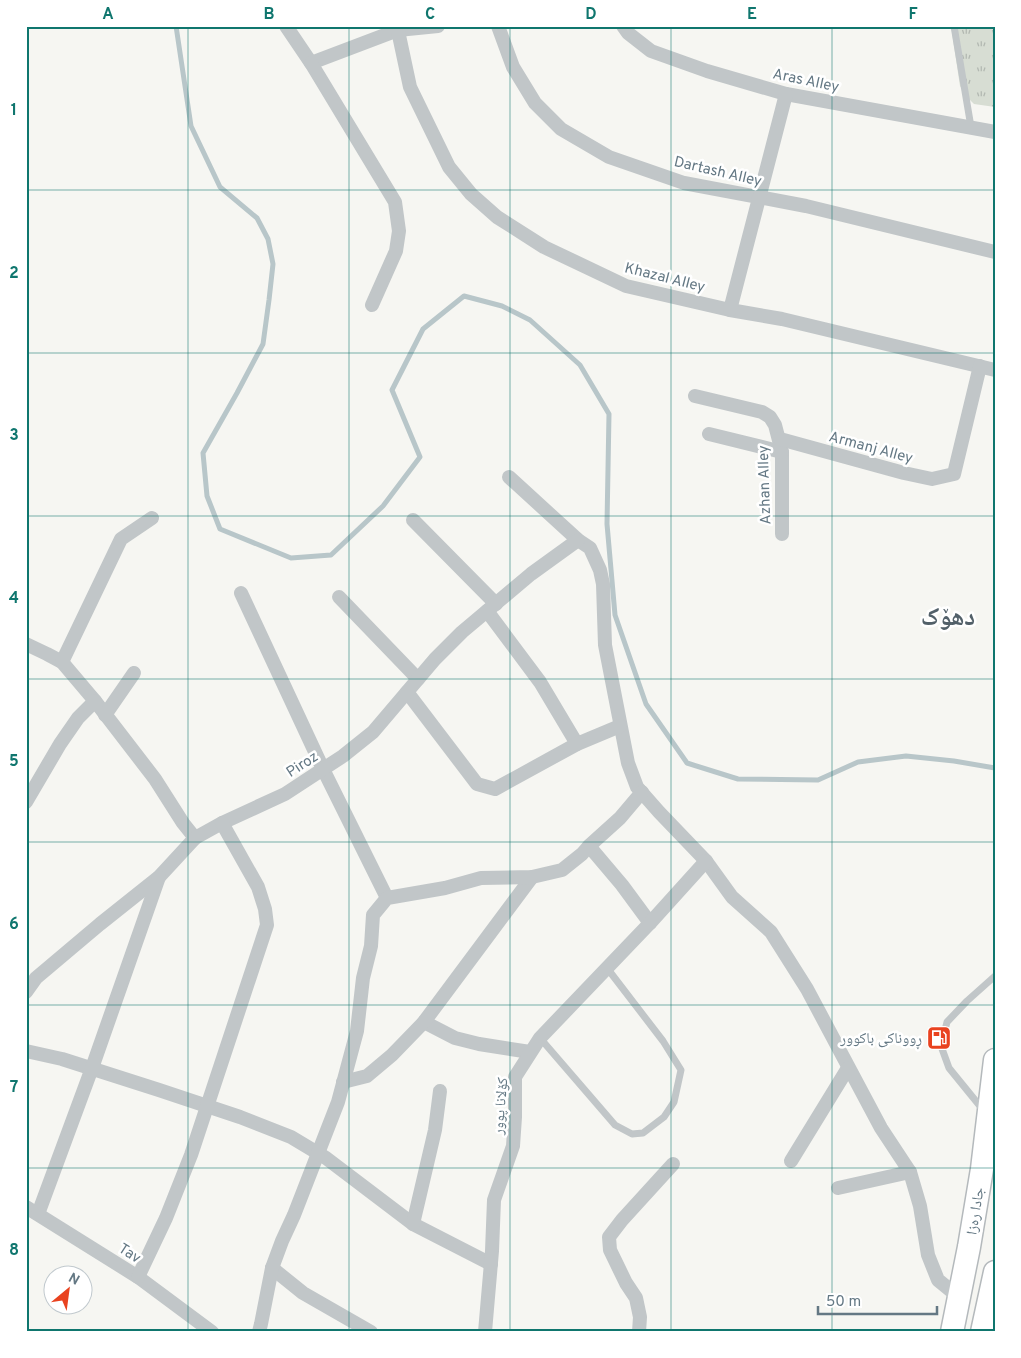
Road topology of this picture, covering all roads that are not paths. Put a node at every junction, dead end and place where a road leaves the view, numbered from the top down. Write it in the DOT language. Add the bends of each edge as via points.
graph roads {
  1 [pos="286,26"];
  2 [pos="438,26"];
  3 [pos="498,26"];
  4 [pos="622,26"];
  5 [pos="954,26"];
  6 [pos="397,28"];
  7 [pos="311,63"];
  8 [pos="786,94"];
  9 [pos="971,128"];
  10 [pos="995,132"];
  11 [pos="759,197"];
  12 [pos="995,252"];
  13 [pos="372,305"];
  14 [pos="730,310"];
  15 [pos="980,366"];
  16 [pos="995,370"];
  17 [pos="695,396"];
  18 [pos="709,434"];
  19 [pos="781,446"];
  20 [pos="509,477"];
  21 [pos="152,518"];
  22 [pos="413,520"];
  23 [pos="782,534"];
  24 [pos="578,540"];
  25 [pos="240,593"];
  26 [pos="338,597"];
  27 [pos="491,608"];
  28 [pos="26,644"];
  29 [pos="62,662"];
  30 [pos="134,673"];
  31 [pos="418,679"];
  32 [pos="407,692"];
  33 [pos="95,701"];
  34 [pos="105,715"];
  35 [pos="620,726"];
  36 [pos="577,744"];
  37 [pos="323,769"];
  38 [pos="642,792"];
  39 [pos="26,802"];
  40 [pos="222,823"];
  41 [pos="195,838"];
  42 [pos="589,846"];
  43 [pos="706,861"];
  44 [pos="159,877"];
  45 [pos="532,877"];
  46 [pos="387,898"];
  47 [pos="650,923"];
  48 [pos="607,968"];
  49 [pos="995,976"];
  50 [pos="26,992"];
  51 [pos="424,1022"];
  52 [pos="540,1038"];
  53 [pos="26,1051"];
  54 [pos="530,1052"];
  55 [pos="995,1060"];
  56 [pos="92,1068"];
  57 [pos="848,1068"];
  58 [pos="343,1082"];
  59 [pos="440,1091"];
  60 [pos="208,1106"];
  61 [pos="989,1117"];
  62 [pos="318,1153"];
  63 [pos="791,1161"];
  64 [pos="673,1164"];
  65 [pos="910,1172"];
  66 [pos="838,1188"];
  67 [pos="32,1210"];
  68 [pos="412,1224"];
  69 [pos="491,1264"];
  70 [pos="272,1268"];
  71 [pos="995,1272"];
  72 [pos="138,1277"];
  73 [pos="960,1298"];
  74 [pos="987,1327"];
  75 [pos="212,1332"];
  76 [pos="258,1332"];
  77 [pos="371,1332"];
  78 [pos="485,1332"];
  79 [pos="639,1332"];
  80 [pos="952,1332"];
  1 -- 7 [label="street"];
  2 -- 6 [label="street"];
  3 -- 11 [label="street, Dartash Alley" via="512,67 535,103 561,129 609,156 684,183"];
  4 -- 8 [label="street, Aras Alley" via="651,51"];
  5 -- 9 [label="lane"];
  6 -- 7 [label="street"];
  6 -- 14 [label="street, Khazal Alley" via="410,86 448,167 497,217 544,247 626,286"];
  7 -- 13 [label="street" via="395,202 399,231 396,252"];
  8 -- 9 [label="street, Aras Alley"];
  8 -- 11 [label="street"];
  9 -- 10 [label="street, Aras Alley"];
  11 -- 12 [label="street, Dartash Alley"];
  11 -- 14 [label="street"];
  14 -- 15 [label="street, Khazal Alley" via="782,319"];
  15 -- 16 [label="street, Khazal Alley"];
  15 -- 19 [label="street, Armanj Alley" via="954,474 932,479"];
  17 -- 19 [label="street, Azhan Alley" via="770,416"];
  18 -- 19 [label="street, Armanj Alley"];
  19 -- 23 [label="street, Azhan Alley"];
  20 -- 24 [label="street"];
  21 -- 29 [label="street" via="121,539"];
  22 -- 27 [label="street"];
  24 -- 27 [label="street, Piroz"];
  24 -- 35 [label="street" via="590,548 600,570 604,645"];
  25 -- 37 [label="street"];
  26 -- 31 [label="street"];
  27 -- 31 [label="street, Piroz" via="462,632"];
  27 -- 36 [label="street"];
  28 -- 29 [label="street"];
  29 -- 33 [label="street"];
  30 -- 34 [label="street"];
  31 -- 32 [label="street, Piroz"];
  32 -- 36 [label="street" via="477,784 495,789"];
  32 -- 37 [label="street, Piroz" via="373,732"];
  33 -- 34 [label="street"];
  33 -- 39 [label="street" via="64,738"];
  34 -- 41 [label="street" via="155,779"];
  35 -- 36 [label="street"];
  35 -- 38 [label="street" via="628,763"];
  37 -- 40 [label="street, Piroz" via="285,794"];
  37 -- 46 [label="street"];
  38 -- 42 [label="street" via="620,818"];
  38 -- 43 [label="street"];
  40 -- 41 [label="street, Piroz"];
  40 -- 60 [label="street" via="258,887 267,925"];
  41 -- 44 [label="street, Piroz"];
  42 -- 45 [label="street" via="562,870"];
  42 -- 47 [label="street"];
  43 -- 47 [label="street, کۆلانا پوور"];
  43 -- 57 [label="street" via="732,897 771,932 807,989"];
  44 -- 50 [label="street, Piroz" via="36,978"];
  44 -- 56 [label="street"];
  45 -- 46 [label="street" via="481,878"];
  45 -- 51 [label="street"];
  46 -- 58 [label="street" via="373,915 357,1031"];
  47 -- 48 [label="street, کۆلانا پوور"];
  48 -- 52 [label="street, کۆلانا پوور"];
  48 -- 52 [label="lane" via="663,1041 680,1070 674,1102 664,1118 643,1133 632,1134 615,1125"];
  49 -- 61 [label="lane" via="947,1022 941,1046 949,1068"];
  51 -- 54 [label="street" via="454,1038"];
  51 -- 58 [label="street" via="367,1076"];
  52 -- 54 [label="street, کۆلانا پوور"];
  53 -- 56 [label="street"];
  54 -- 69 [label="street, کۆلانا پوور" via="515,1077 513,1146 494,1200"];
  55 -- 61 [label="main road, جادا ره‌زا"];
  56 -- 60 [label="street"];
  56 -- 67 [label="street"];
  57 -- 63 [label="street"];
  57 -- 65 [label="street"];
  58 -- 62 [label="street"];
  59 -- 68 [label="street" via="436,1130"];
  60 -- 62 [label="street" via="291,1137"];
  60 -- 72 [label="street" via="166,1218"];
  61 -- 73 [label="main road, جادا ره‌زا"];
  62 -- 68 [label="street"];
  62 -- 70 [label="street"];
  64 -- 79 [label="street" via="609,1237 610,1250 636,1298"];
  65 -- 66 [label="street"];
  65 -- 73 [label="street" via="920,1206 928,1255 938,1280"];
  67 -- 72 [label="street, Tav"];
  68 -- 69 [label="street"];
  69 -- 78 [label="street, کۆلانا پوور"];
  70 -- 76 [label="street"];
  70 -- 77 [label="street" via="303,1293"];
  71 -- 74 [label="main road"];
  72 -- 75 [label="street, Tav"];
  73 -- 80 [label="main road, جادا ره‌زا"];
}
